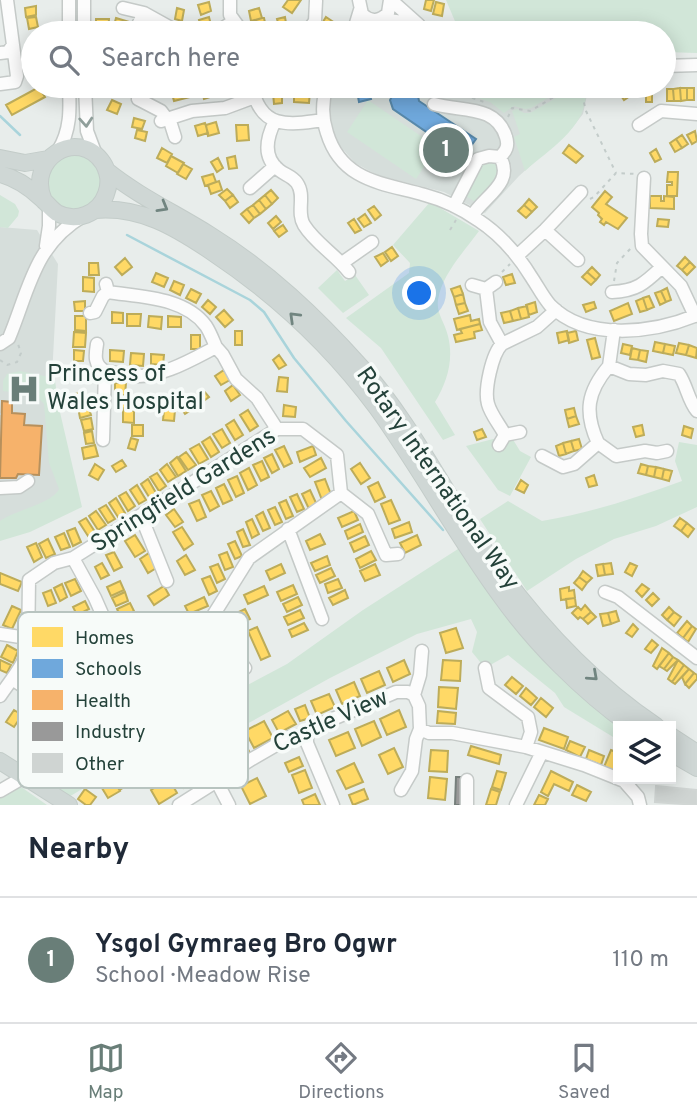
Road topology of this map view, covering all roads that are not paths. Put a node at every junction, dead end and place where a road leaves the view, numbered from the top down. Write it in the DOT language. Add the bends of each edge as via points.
graph roads {
  1 [pos="7,0"];
  2 [pos="69,0"];
  3 [pos="84,0"];
  4 [pos="230,0"];
  5 [pos="391,0"];
  6 [pos="316,1"];
  7 [pos="357,5"];
  8 [pos="134,8"];
  9 [pos="380,19"];
  10 [pos="69,21"];
  11 [pos="84,21"];
  12 [pos="155,21"];
  13 [pos="234,21"];
  14 [pos="310,21"];
  15 [pos="378,21"];
  16 [pos="395,21"];
  17 [pos="416,21"];
  18 [pos="13,45"];
  19 [pos="0,52"];
  20 [pos="697,65"];
  21 [pos="676,66"];
  22 [pos="0,84"];
  23 [pos="69,98"];
  24 [pos="86,98"];
  25 [pos="243,98"];
  26 [pos="257,98"];
  27 [pos="326,98"];
  28 [pos="138,99"];
  29 [pos="435,104"];
  30 [pos="697,114"];
  31 [pos="166,119"];
  32 [pos="324,120"];
  33 [pos="275,121"];
  34 [pos="639,125"];
  35 [pos="175,137"];
  36 [pos="53,155"];
  37 [pos="96,156"];
  38 [pos="500,157"];
  39 [pos="0,158"];
  40 [pos="275,166"];
  41 [pos="106,170"];
  42 [pos="0,174"];
  43 [pos="644,178"];
  44 [pos="250,188"];
  45 [pos="581,192"];
  46 [pos="46,204"];
  47 [pos="462,211"];
  48 [pos="89,213"];
  49 [pos="545,230"];
  50 [pos="372,242"];
  51 [pos="45,250"];
  52 [pos="517,256"];
  53 [pos="571,257"];
  54 [pos="662,267"];
  55 [pos="472,285"];
  56 [pos="612,292"];
  57 [pos="556,310"];
  58 [pos="90,313"];
  59 [pos="696,316"];
  60 [pos="614,330"];
  61 [pos="0,344"];
  62 [pos="97,344"];
  63 [pos="502,344"];
  64 [pos="216,347"];
  65 [pos="609,366"];
  66 [pos="105,371"];
  67 [pos="697,411"];
  68 [pos="276,429"];
  69 [pos="520,432"];
  70 [pos="103,440"];
  71 [pos="598,443"];
  72 [pos="667,451"];
  73 [pos="542,456"];
  74 [pos="28,481"];
  75 [pos="0,488"];
  76 [pos="341,494"];
  77 [pos="141,516"];
  78 [pos="288,529"];
  79 [pos="398,554"];
  80 [pos="74,558"];
  81 [pos="167,580"];
  82 [pos="605,592"];
  83 [pos="28,612"];
  84 [pos="100,612"];
  85 [pos="215,612"];
  86 [pos="322,619"];
  87 [pos="0,634"];
  88 [pos="18,637"];
  89 [pos="422,651"];
  90 [pos="697,658"];
  91 [pos="485,668"];
  92 [pos="18,670"];
  93 [pos="12,679"];
  94 [pos="18,683"];
  95 [pos="414,695"];
  96 [pos="0,696"];
  97 [pos="625,721"];
  98 [pos="650,721"];
  99 [pos="420,729"];
  100 [pos="307,734"];
  101 [pos="676,739"];
  102 [pos="526,747"];
  103 [pos="542,752"];
  104 [pos="697,753"];
  105 [pos="676,756"];
  106 [pos="0,761"];
  107 [pos="248,761"];
  108 [pos="697,768"];
  109 [pos="18,773"];
  110 [pos="18,780"];
  111 [pos="467,780"];
  112 [pos="42,788"];
  113 [pos="204,788"];
  114 [pos="220,788"];
  115 [pos="401,790"];
  116 [pos="0,791"];
  117 [pos="639,801"];
  118 [pos="69,805"];
  119 [pos="179,805"];
  120 [pos="229,805"];
  121 [pos="332,805"];
  122 [pos="467,805"];
  123 [pos="516,805"];
  1 -- 18 [label="street"];
  2 -- 10 [label="street"];
  3 -- 11 [label="street"];
  4 -- 13 [label="street"];
  5 -- 9 [label="street" via="388,13"];
  5 -- 17 [label="street"];
  6 -- 14 [label="street"];
  7 -- 9 [label="street" via="365,17"];
  8 -- 12 [label="street"];
  9 -- 15 [label="street"];
  9 -- 16 [label="street"];
  18 -- 19 [label="street" via="9,52"];
  18 -- 22 [label="street" via="15,82"];
  20 -- 21 [label="street"];
  23 -- 36 [label="street" via="69,121"];
  24 -- 37 [label="street, one-way" via="87,131"];
  25 -- 31 [label="street" via="225,108"];
  26 -- 33 [label="street" via="262,111"];
  27 -- 32 [label="street"];
  28 -- 31 [label="street" via="161,111"];
  29 -- 38 [label="street" via="485,113 502,127 508,142"];
  30 -- 34 [label="street" via="661,111"];
  31 -- 35 [label="street"];
  32 -- 33 [label="street"];
  32 -- 47 [label="street" via="334,149 356,173"];
  33 -- 40 [label="street" via="267,147"];
  36 -- 37 [label="main road" via="78,148"];
  36 -- 39 [label="main road" via="25,163"];
  36 -- 46 [label="main road" via="40,175"];
  37 -- 41 [label="main road"];
  38 -- 47 [label="street" via="478,159"];
  38 -- 47 [label="street" via="505,176 498,187 479,204"];
  40 -- 44 [label="street"];
  40 -- 50 [label="street" via="298,184 305,226 345,268"];
  41 -- 48 [label="main road" via="107,192"];
  41 -- 98 [label="main road, Rotary International Way, one-way" via="211,235 300,302 390,403 528,610 591,675"];
  42 -- 46 [label="main road" via="23,183"];
  43 -- 54 [label="street" via="636,192 641,240"];
  45 -- 49 [label="street"];
  46 -- 48 [label="main road" via="65,216"];
  46 -- 51 [label="street"];
  47 -- 52 [label="street" via="495,232"];
  48 -- 51 [label="street" via="59,232"];
  97 -- 48 [label="main road, Rotary International Way, one-way" via="584,686 501,597 376,407 326,347 277,300 203,246 141,213 112,209"];
  49 -- 52 [label="street"];
  49 -- 53 [label="street"];
  51 -- 61 [label="street" via="9,338"];
  52 -- 57 [label="street"];
  54 -- 56 [label="street" via="638,287"];
  54 -- 59 [label="street" via="681,286"];
  55 -- 63 [label="street" via="491,285 490,321"];
  57 -- 60 [label="street"];
  57 -- 63 [label="street" via="537,327"];
  58 -- 64 [label="street" via="95,312 107,288 160,300 191,311 207,327"];
  59 -- 60 [label="street" via="648,330"];
  60 -- 65 [label="street"];
  62 -- 66 [label="street" via="96,362"];
  63 -- 69 [label="street" via="492,359 489,408 502,440"];
  64 -- 66 [label="street" via="156,373 134,376"];
  64 -- 68 [label="street"];
  65 -- 67 [label="street" via="629,374 663,370 679,374"];
  65 -- 71 [label="street" via="593,388 590,401"];
  66 -- 70 [label="street"];
  68 -- 76 [label="street, Springfield Gardens" via="303,429 337,455"];
  68 -- 77 [label="street, Springfield Gardens"];
  71 -- 72 [label="street" via="616,456"];
  71 -- 73 [label="street" via="574,464 563,467"];
  74 -- 75 [label="street" via="19,487"];
  76 -- 78 [label="street"];
  76 -- 79 [label="street" via="368,514 386,555"];
  77 -- 80 [label="street, Springfield Gardens"];
  77 -- 81 [label="street"];
  78 -- 85 [label="street" via="249,558"];
  78 -- 86 [label="street"];
  80 -- 83 [label="street, Springfield Gardens" via="54,563 29,580"];
  80 -- 84 [label="street"];
  82 -- 90 [label="street" via="618,597"];
  87 -- 88 [label="street"];
  89 -- 95 [label="street"];
  91 -- 102 [label="street" via="489,688 528,717 531,732"];
  92 -- 93 [label="street"];
  93 -- 94 [label="street"];
  93 -- 96 [label="street"];
  95 -- 99 [label="street"];
  95 -- 100 [label="street, Castle View" via="396,692"];
  99 -- 102 [label="street"];
  99 -- 115 [label="street" via="412,771"];
  100 -- 107 [label="street, Castle View" via="290,737"];
  100 -- 121 [label="street"];
  101 -- 104 [label="main road"];
  102 -- 103 [label="street"];
  103 -- 117 [label="street" via="624,781"];
  103 -- 123 [label="street"];
  105 -- 108 [label="main road"];
  106 -- 109 [label="main road"];
  110 -- 116 [label="street"];
  111 -- 122 [label="street"];
  112 -- 118 [label="main road"];
  113 -- 119 [label="street, Castle View"];
  114 -- 120 [label="street"];
}
